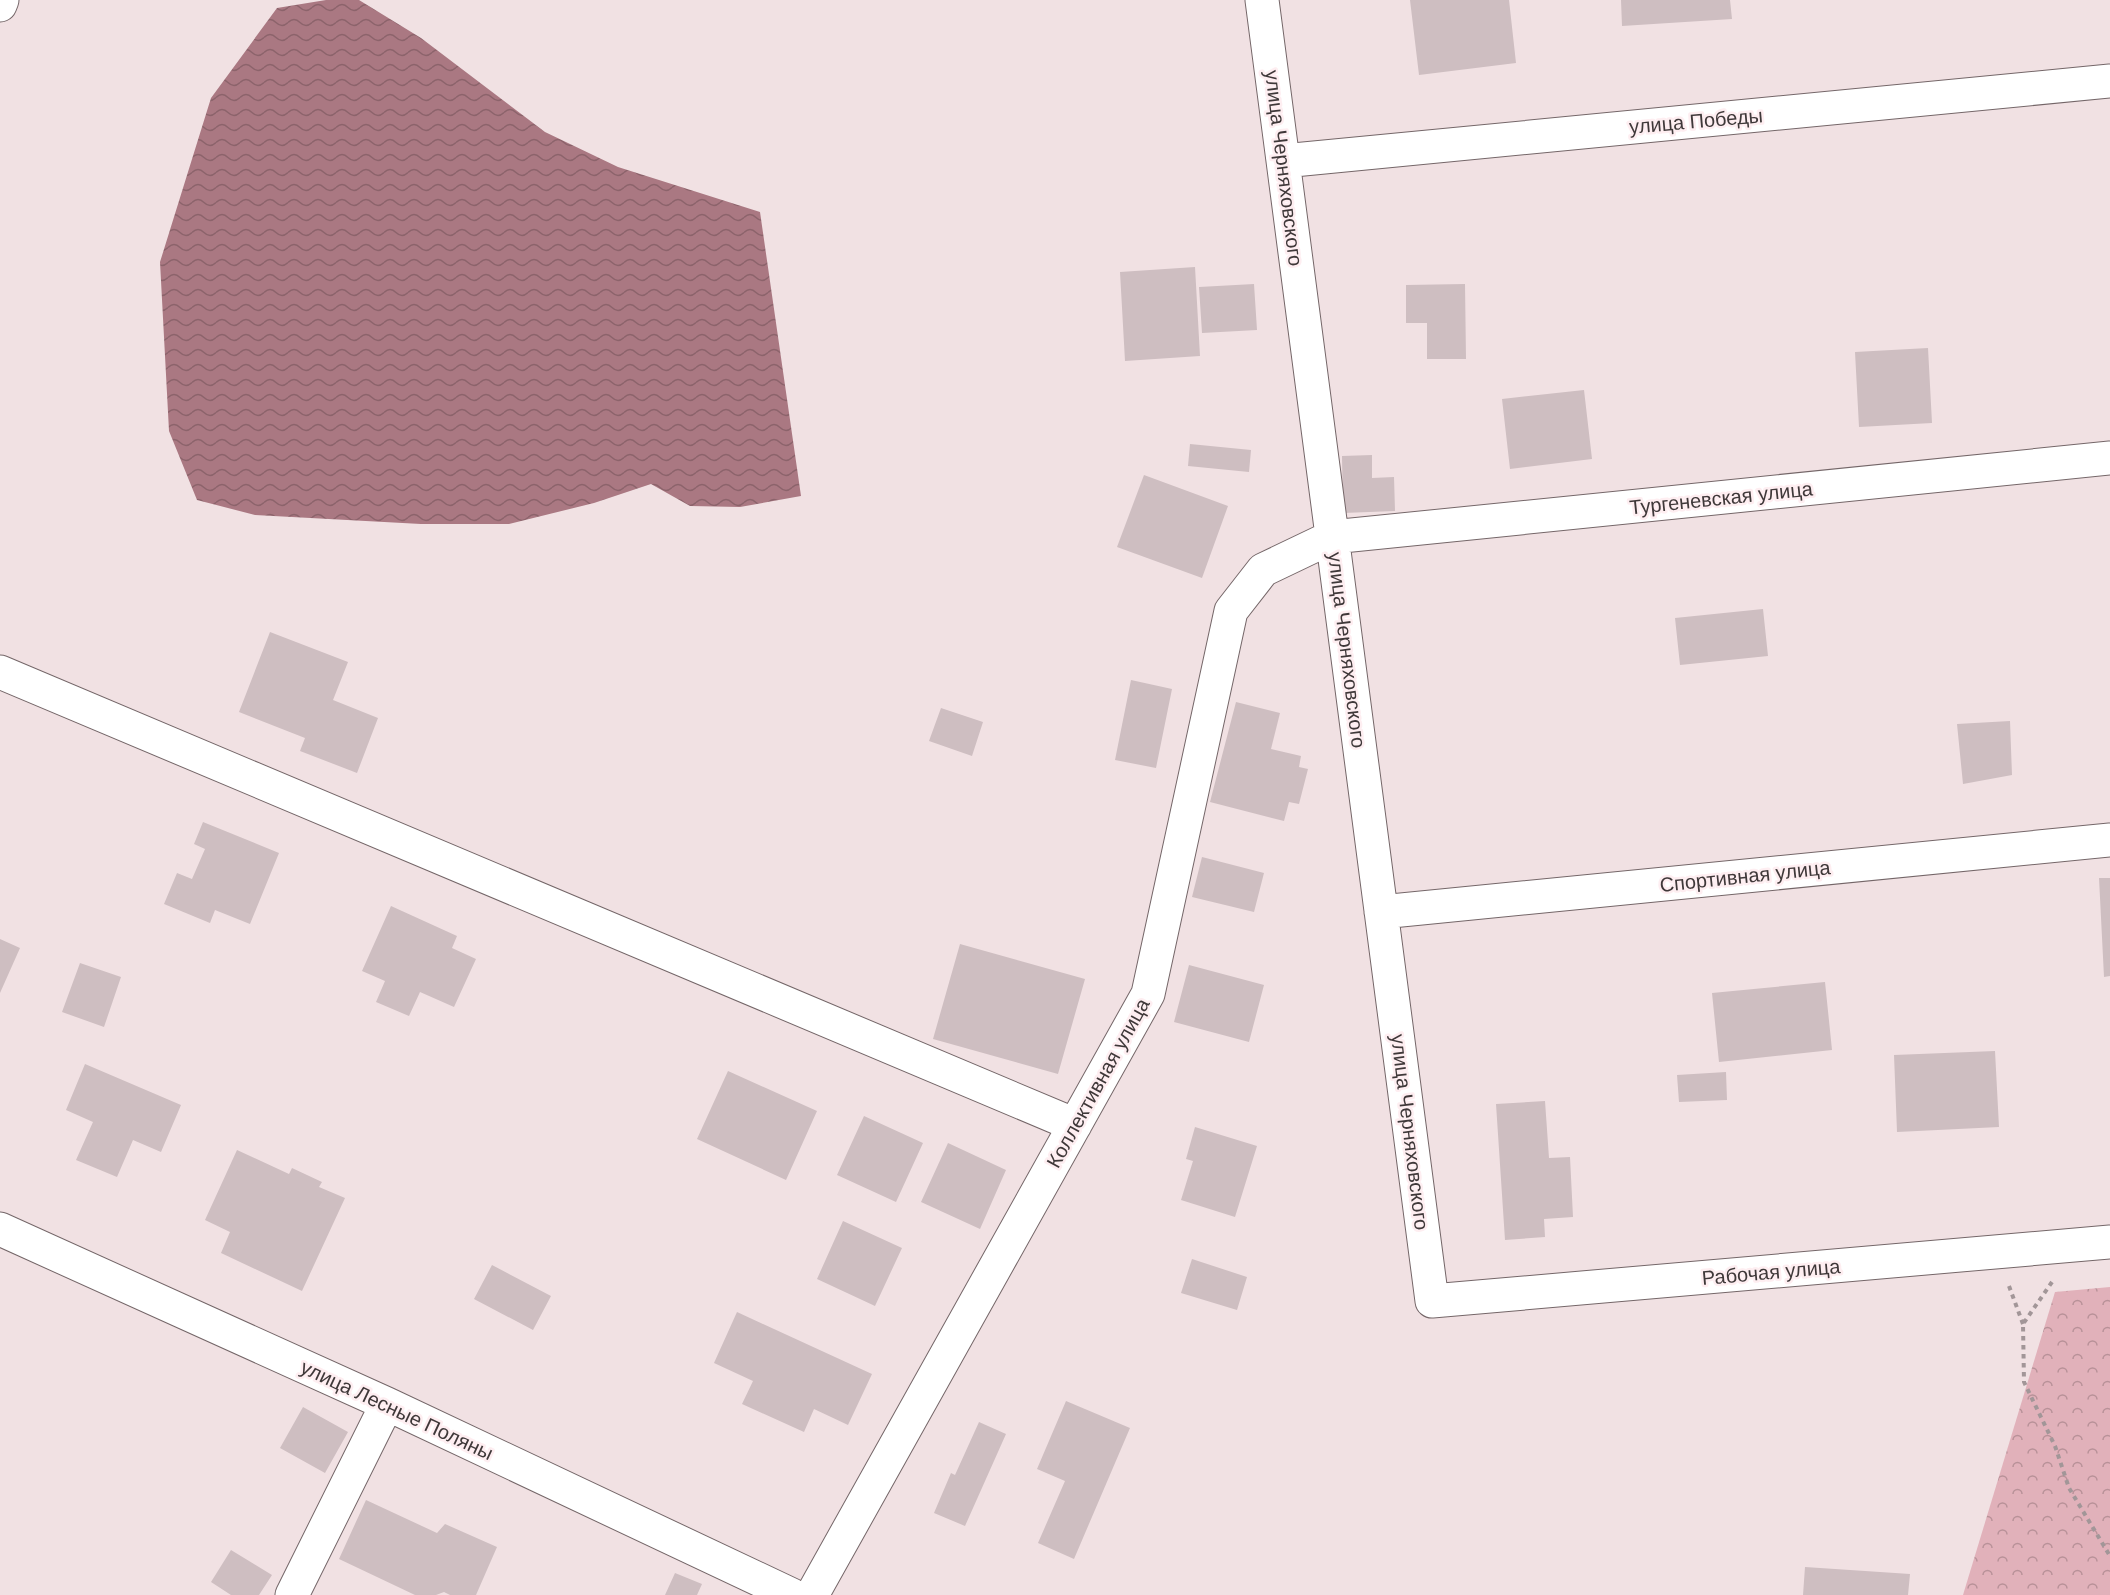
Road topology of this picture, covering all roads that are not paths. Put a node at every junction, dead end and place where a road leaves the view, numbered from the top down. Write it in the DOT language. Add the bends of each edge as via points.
graph roads {
  1 [pos="2,0"];
  2 [pos="1262,0"];
  3 [pos="0,5"];
  4 [pos="2110,81"];
  5 [pos="1283,160"];
  6 [pos="2110,458"];
  7 [pos="1332,537"];
  8 [pos="0,672"];
  9 [pos="2110,840"];
  10 [pos="1381,912"];
  11 [pos="1075,1125"];
  12 [pos="0,1229"];
  13 [pos="2101,1243"];
  14 [pos="1432,1301"];
  15 [pos="387,1404"];
  16 [pos="292,1595"];
  17 [pos="792,1595"];
  18 [pos="812,1595"];
  1 -- 3 [label="street"];
  2 -- 5 [label="street, улица Черняховского"];
  4 -- 5 [label="street, улица Победы"];
  5 -- 7 [label="street, улица Черняховского"];
  6 -- 7 [label="street, Тургеневская улица"];
  7 -- 10 [label="street, улица Черняховского"];
  7 -- 11 [label="street, Коллективная улица" via="1263,570 1231,611 1148,994"];
  8 -- 11 [label="street"];
  9 -- 10 [label="street, Спортивная улица"];
  10 -- 14 [label="street, улица Черняховского"];
  11 -- 18 [label="street, Коллективная улица"];
  12 -- 15 [label="street, улица Лесные Поляны"];
  13 -- 14 [label="street, Рабочая улица"];
  15 -- 16 [label="street"];
  15 -- 17 [label="street, улица Лесные Поляны"];
}
